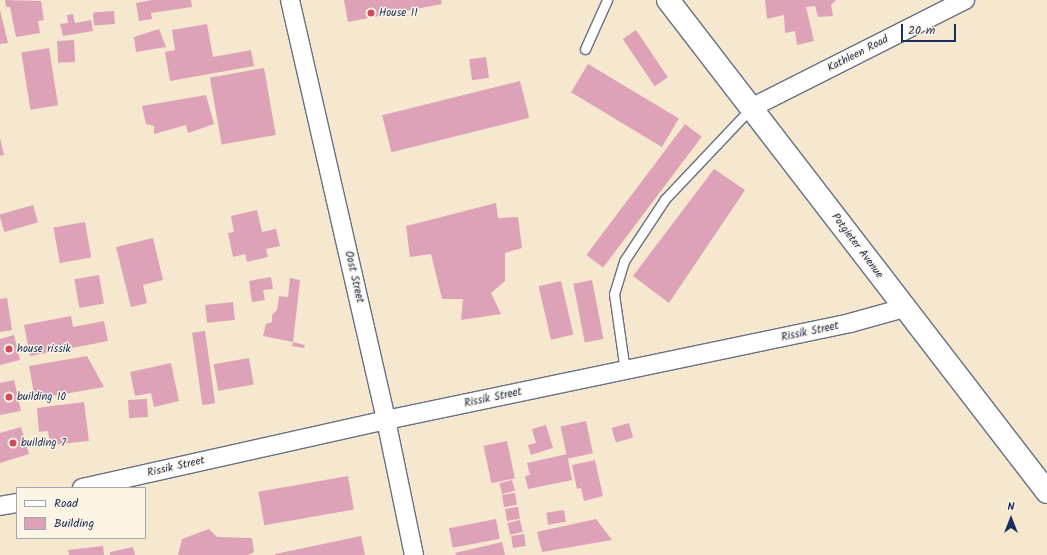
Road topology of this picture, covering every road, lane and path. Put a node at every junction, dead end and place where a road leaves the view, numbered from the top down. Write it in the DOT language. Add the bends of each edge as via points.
graph roads {
  1 [pos="290,0"];
  2 [pos="606,0"];
  3 [pos="668,0"];
  4 [pos="965,0"];
  5 [pos="585,49"];
  6 [pos="751,108"];
  7 [pos="904,308"];
  8 [pos="625,371"];
  9 [pos="386,420"];
  10 [pos="86,487"];
  11 [pos="1047,492"];
  12 [pos="16,502"];
  13 [pos="0,506"];
  14 [pos="414,555"];
  1 -- 9 [label="street, Oost Street"];
  2 -- 5 [label="lane"];
  3 -- 6 [label="street, Potgieter Avenue"];
  4 -- 6 [label="street, Kathleen Road"];
  6 -- 7 [label="street, Potgieter Avenue"];
  6 -- 8 [label="lane" via="664,199 624,261 614,294"];
  7 -- 8 [label="street, Rissik Street" via="850,323"];
  7 -- 11 [label="street, Potgieter Avenue"];
  8 -- 9 [label="street, Rissik Street"];
  9 -- 10 [label="street, Rissik Street"];
  9 -- 14 [label="street, Oost Street"];
  12 -- 13 [label="street"];
}
